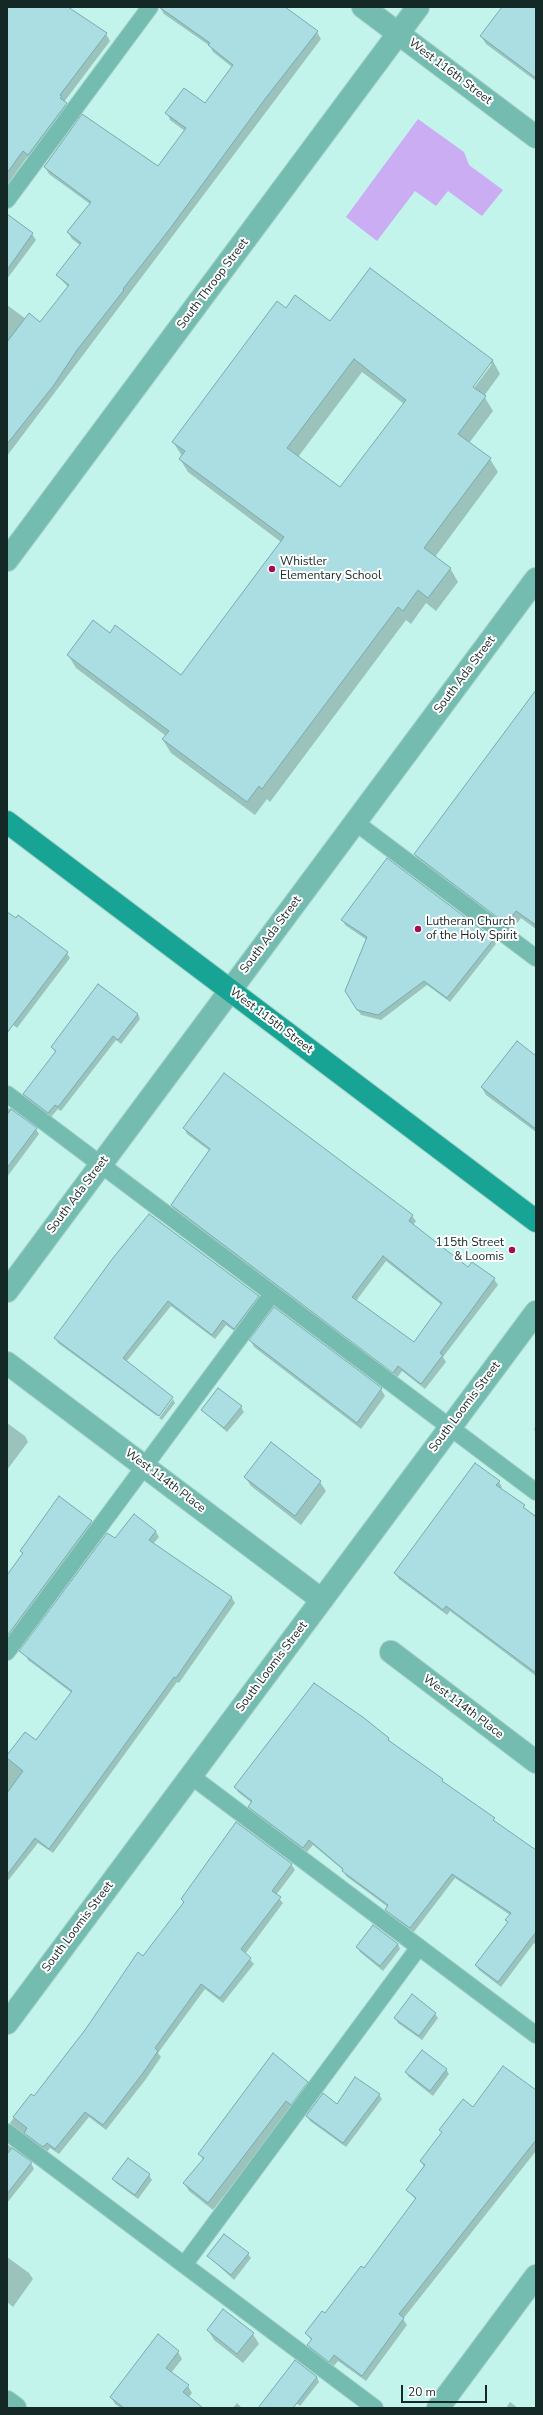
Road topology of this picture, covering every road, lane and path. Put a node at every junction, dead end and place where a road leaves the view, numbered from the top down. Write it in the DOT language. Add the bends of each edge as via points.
graph roads {
  1 [pos="150,7"];
  2 [pos="363,7"];
  3 [pos="418,7"];
  4 [pos="399,34"];
  5 [pos="536,137"];
  6 [pos="7,200"];
  7 [pos="8,557"];
  8 [pos="536,579"];
  9 [pos="7,822"];
  10 [pos="355,822"];
  11 [pos="534,953"];
  12 [pos="230,990"];
  13 [pos="7,1094"];
  14 [pos="101,1165"];
  15 [pos="536,1220"];
  16 [pos="7,1291"];
  17 [pos="272,1294"];
  18 [pos="536,1312"];
  19 [pos="7,1362"];
  20 [pos="450,1427"];
  21 [pos="145,1466"];
  22 [pos="536,1492"];
  23 [pos="322,1600"];
  24 [pos="7,1652"];
  25 [pos="391,1652"];
  26 [pos="536,1762"];
  27 [pos="191,1776"];
  28 [pos="419,1947"];
  29 [pos="7,2023"];
  30 [pos="536,2035"];
  31 [pos="7,2132"];
  32 [pos="184,2265"];
  33 [pos="536,2276"];
  34 [pos="7,2402"];
  35 [pos="14,2408"];
  36 [pos="375,2408"];
  37 [pos="438,2408"];
  1 -- 6 [label="lane"];
  2 -- 4 [label="street, West 116th Street"];
  3 -- 4 [label="street, South Throop Street"];
  4 -- 5 [label="street, West 116th Street"];
  4 -- 7 [label="street, South Throop Street"];
  8 -- 10 [label="street, South Ada Street"];
  9 -- 12 [label="street, West 115th Street"];
  10 -- 11 [label="lane"];
  10 -- 12 [label="street, South Ada Street"];
  12 -- 14 [label="street, South Ada Street"];
  12 -- 15 [label="street, West 115th Street"];
  13 -- 14 [label="lane"];
  14 -- 16 [label="street, South Ada Street"];
  14 -- 17 [label="lane"];
  17 -- 20 [label="lane"];
  17 -- 21 [label="lane"];
  18 -- 20 [label="street, South Loomis Street"];
  19 -- 21 [label="street, West 114th Place"];
  20 -- 22 [label="lane"];
  20 -- 23 [label="street, South Loomis Street"];
  21 -- 23 [label="street, West 114th Place"];
  21 -- 24 [label="lane"];
  23 -- 27 [label="street, South Loomis Street"];
  25 -- 26 [label="street, West 114th Place"];
  27 -- 28 [label="lane"];
  27 -- 29 [label="street, South Loomis Street"];
  28 -- 30 [label="lane"];
  28 -- 32 [label="lane"];
  31 -- 32 [label="lane"];
  32 -- 36 [label="lane"];
  33 -- 37 [label="street"];
  34 -- 35 [label="street"];
}
